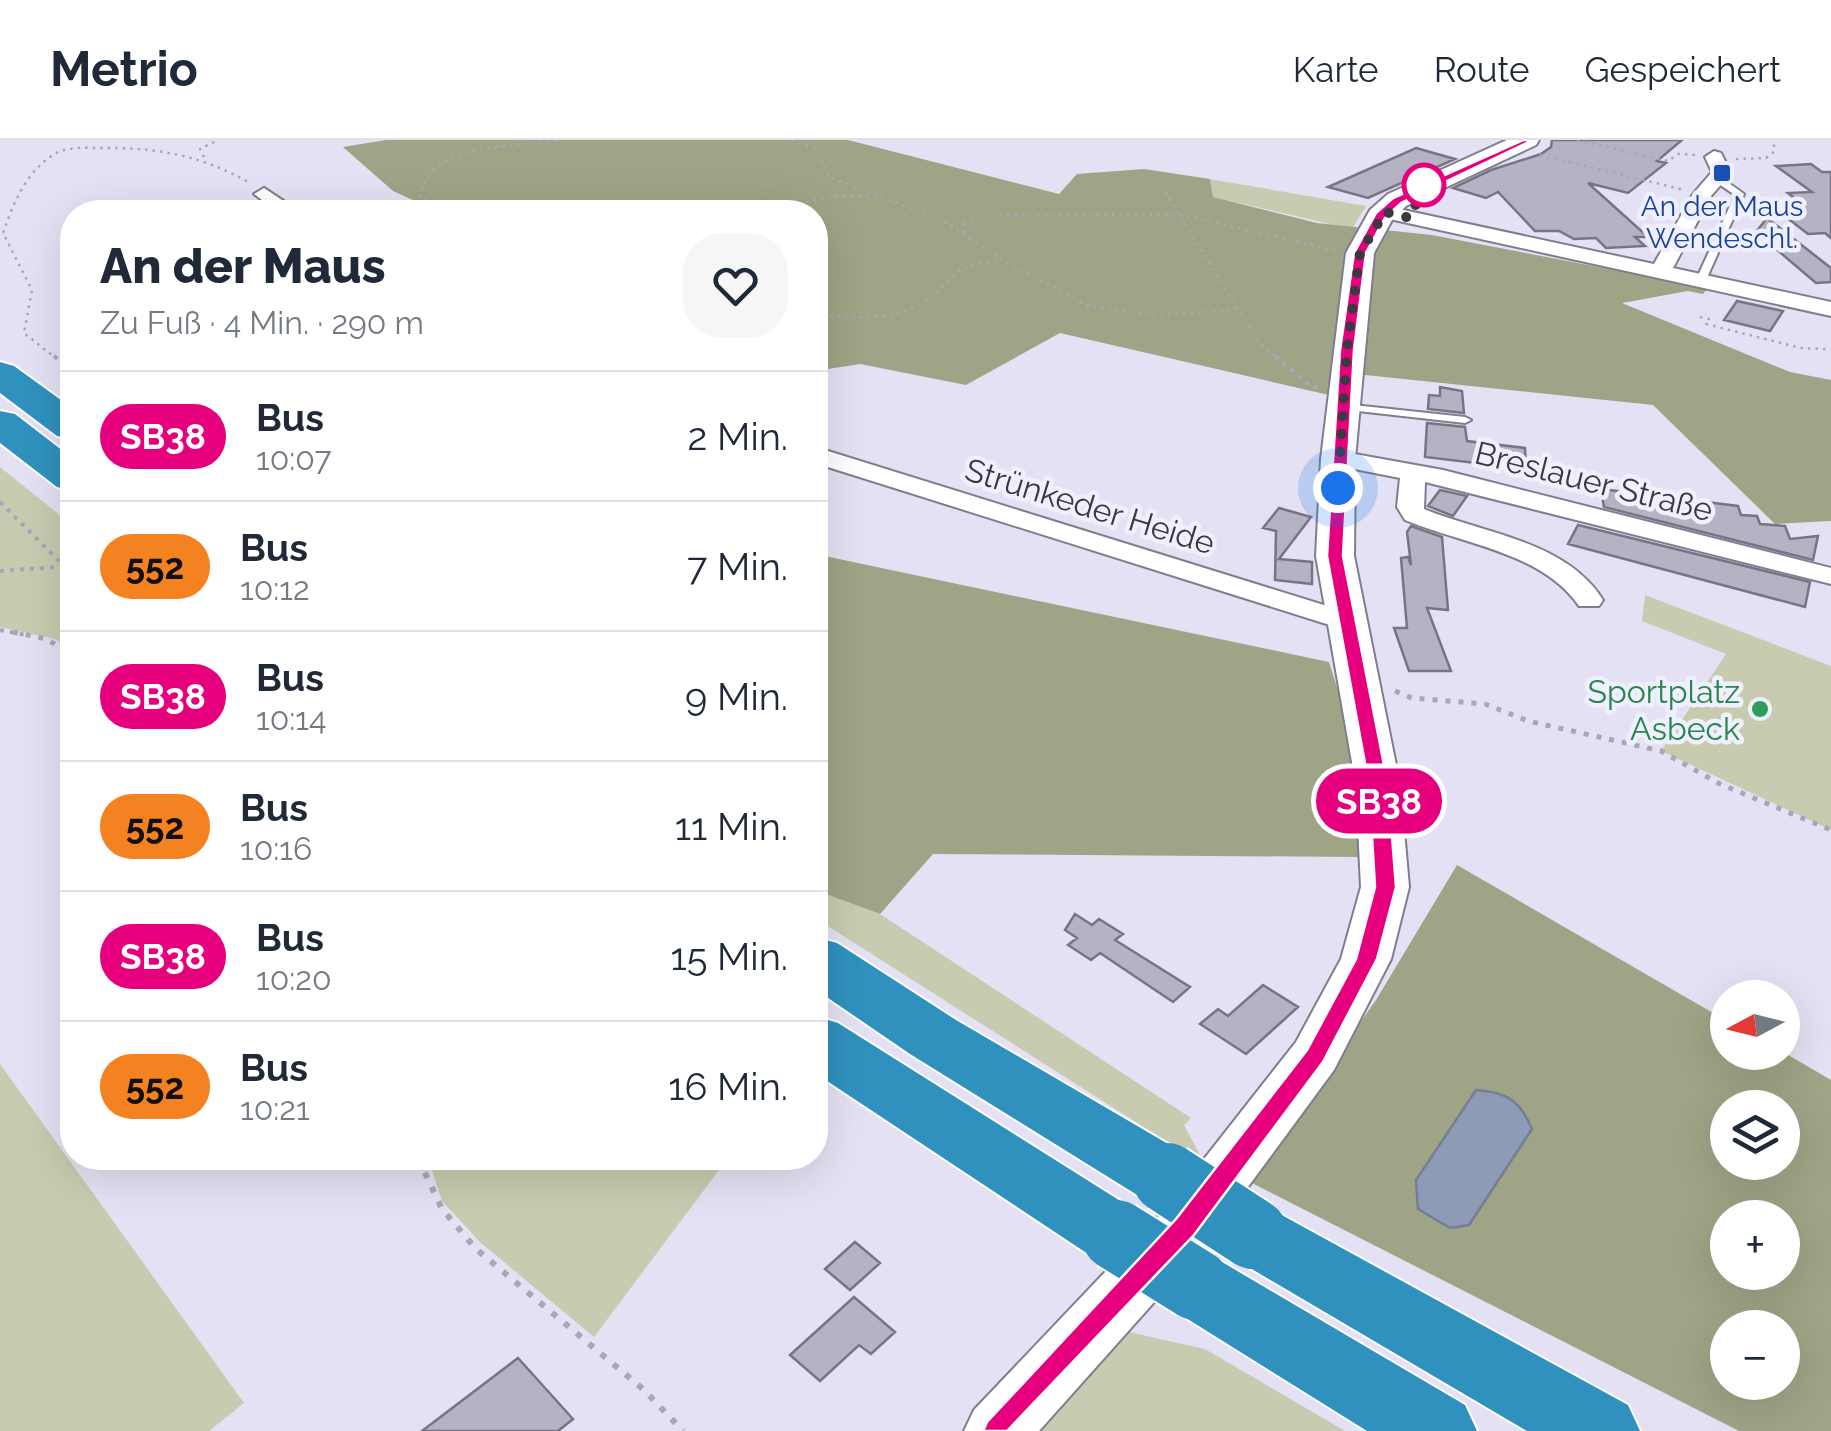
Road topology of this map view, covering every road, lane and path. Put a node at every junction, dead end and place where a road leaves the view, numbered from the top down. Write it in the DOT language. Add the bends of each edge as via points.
graph roads {
  1 [pos="218,140"];
  2 [pos="558,140"];
  3 [pos="792,140"];
  4 [pos="1577,140"];
  5 [pos="1774,140"];
  6 [pos="1517,144"];
  7 [pos="204,157"];
  8 [pos="1711,177"];
  9 [pos="1165,192"];
  10 [pos="264,194"];
  11 [pos="880,196"];
  12 [pos="273,200"];
  13 [pos="426,200"];
  14 [pos="814,200"];
  15 [pos="1178,214"];
  16 [pos="950,224"];
  17 [pos="964,224"];
  18 [pos="1372,231"];
  19 [pos="964,232"];
  20 [pos="1006,262"];
  21 [pos="1660,272"];
  22 [pos="1701,280"];
  23 [pos="1831,308"];
  24 [pos="1236,310"];
  25 [pos="828,315"];
  26 [pos="1700,316"];
  27 [pos="1826,350"];
  28 [pos="60,361"];
  29 [pos="0,374"];
  30 [pos="1345,402"];
  31 [pos="60,418"];
  32 [pos="1464,420"];
  33 [pos="0,423"];
  34 [pos="828,459"];
  35 [pos="1338,459"];
  36 [pos="60,469"];
  37 [pos="1413,471"];
  38 [pos="0,502"];
  39 [pos="60,558"];
  40 [pos="60,567"];
  41 [pos="0,571"];
  42 [pos="1831,576"];
  43 [pos="1589,600"];
  44 [pos="1346,621"];
  45 [pos="0,630"];
  46 [pos="60,647"];
  47 [pos="1358,677"];
  48 [pos="1831,830"];
  49 [pos="828,968"];
  50 [pos="828,1048"];
  51 [pos="424,1170"];
  52 [pos="684,1431"];
  53 [pos="997,1431"];
  54 [pos="1437,1431"];
  55 [pos="1600,1431"];
  1 -- 7 [label="path" via="200,149"];
  2 -- 13 [label="path" via="460,149 442,157 420,185"];
  3 -- 11 [label="path" via="817,150 830,177"];
  4 -- 8 [label="path" via="1668,161 1678,154"];
  5 -- 8 [label="path" via="1766,158"];
  6 -- 8 [label="path"];
  6 -- 18 [label="main road" via="1422,187"];
  7 -- 10 [label="path"];
  7 -- 28 [label="path" via="172,149 59,151 28,180 3,233 32,290 24,333"];
  8 -- 21 [label="street"];
  8 -- 22 [label="lane" via="1740,194"];
  9 -- 15 [label="path"];
  10 -- 12 [label="street"];
  11 -- 14 [label="path"];
  11 -- 16 [label="path"];
  15 -- 17 [label="path" via="986,216"];
  15 -- 18 [label="path" via="1313,248"];
  15 -- 24 [label="path"];
  16 -- 17 [label="path"];
  16 -- 19 [label="path"];
  17 -- 19 [label="path"];
  18 -- 21 [label="street" via="1468,239"];
  18 -- 30 [label="main road" via="1347,350"];
  19 -- 20 [label="path"];
  20 -- 24 [label="path" via="1089,306 1154,315"];
  20 -- 25 [label="path" via="971,260 943,288 901,312"];
  21 -- 22 [label="street"];
  22 -- 23 [label="street"];
  24 -- 30 [label="path" via="1259,342 1310,386"];
  26 -- 27 [label="path" via="1710,319 1706,324"];
  29 -- 31 [label="highway"];
  30 -- 32 [label="lane"];
  30 -- 35 [label="main road"];
  33 -- 36 [label="highway"];
  34 -- 44 [label="street, Strünkeder Heide"];
  35 -- 37 [label="street, Breslauer Straße"];
  35 -- 44 [label="main road" via="1335,556"];
  37 -- 42 [label="street, Breslauer Straße"];
  37 -- 43 [label="street" via="1414,514 1565,571 1586,588"];
  38 -- 39 [label="path"];
  40 -- 41 [label="path"];
  44 -- 47 [label="main road"];
  45 -- 46 [label="path"];
  47 -- 48 [label="path" via="1412,698 1486,704 1528,721 1661,751 1720,784"];
  47 -- 53 [label="main road" via="1378,785 1386,887 1366,959 1315,1056 1185,1227"];
  49 -- 55 [label="highway, bridge" via="1254,1234"];
  50 -- 54 [label="highway, bridge" via="1116,1236"];
  51 -- 52 [label="path" via="442,1210 476,1249"];
}
